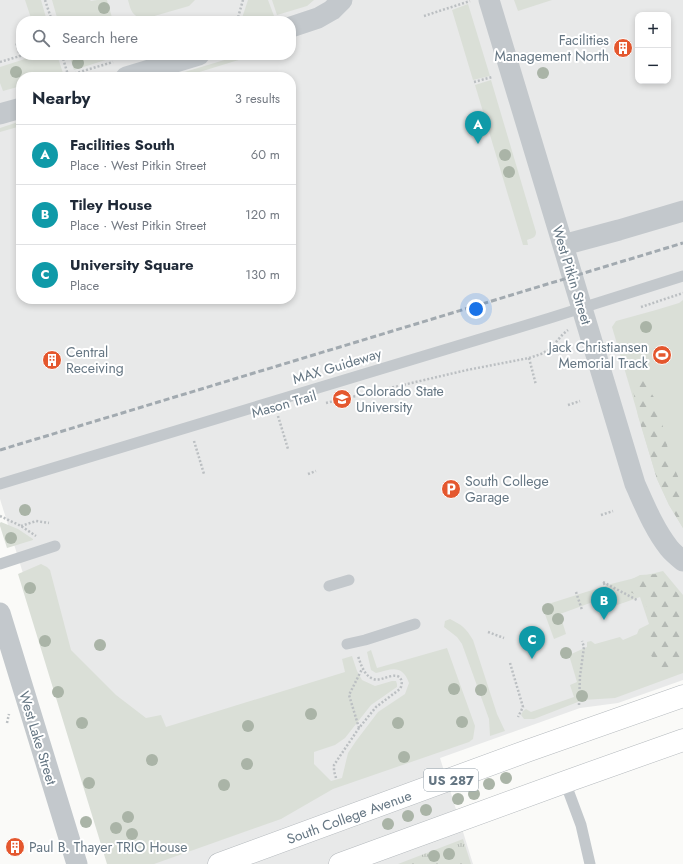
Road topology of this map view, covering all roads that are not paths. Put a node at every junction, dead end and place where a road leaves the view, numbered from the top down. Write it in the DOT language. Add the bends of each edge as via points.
graph roads {
  1 [pos="342,0"];
  2 [pos="480,1"];
  3 [pos="296,25"];
  4 [pos="171,60"];
  5 [pos="120,69"];
  6 [pos="16,109"];
  7 [pos="0,114"];
  8 [pos="683,211"];
  9 [pos="563,245"];
  10 [pos="683,276"];
  11 [pos="582,308"];
  12 [pos="0,484"];
  13 [pos="55,546"];
  14 [pos="683,561"];
  15 [pos="0,564"];
  16 [pos="349,580"];
  17 [pos="329,586"];
  18 [pos="0,613"];
  19 [pos="415,624"];
  20 [pos="347,644"];
  21 [pos="683,696"];
  22 [pos="683,740"];
  23 [pos="565,782"];
  24 [pos="77,864"];
  25 [pos="219,864"];
  26 [pos="340,864"];
  27 [pos="590,864"];
  1 -- 3 [label="street" via="318,18"];
  2 -- 9 [label="street, West Pitkin Street"];
  4 -- 5 [label="street"];
  6 -- 7 [label="street"];
  8 -- 9 [label="street"];
  9 -- 11 [label="street, West Pitkin Street"];
  10 -- 11 [label="lane, MAX Guideway"];
  11 -- 12 [label="lane, MAX Guideway"];
  11 -- 14 [label="street, West Pitkin Street" via="635,484 656,529 670,549"];
  13 -- 15 [label="lane"];
  16 -- 17 [label="lane"];
  18 -- 24 [label="street, West Lake Street"];
  19 -- 20 [label="lane"];
  21 -- 25 [label="highway, South College Avenue / US 287"];
  22 -- 23 [label="highway"];
  23 -- 26 [label="highway"];
  23 -- 27 [label="lane" via="581,825"];
}
